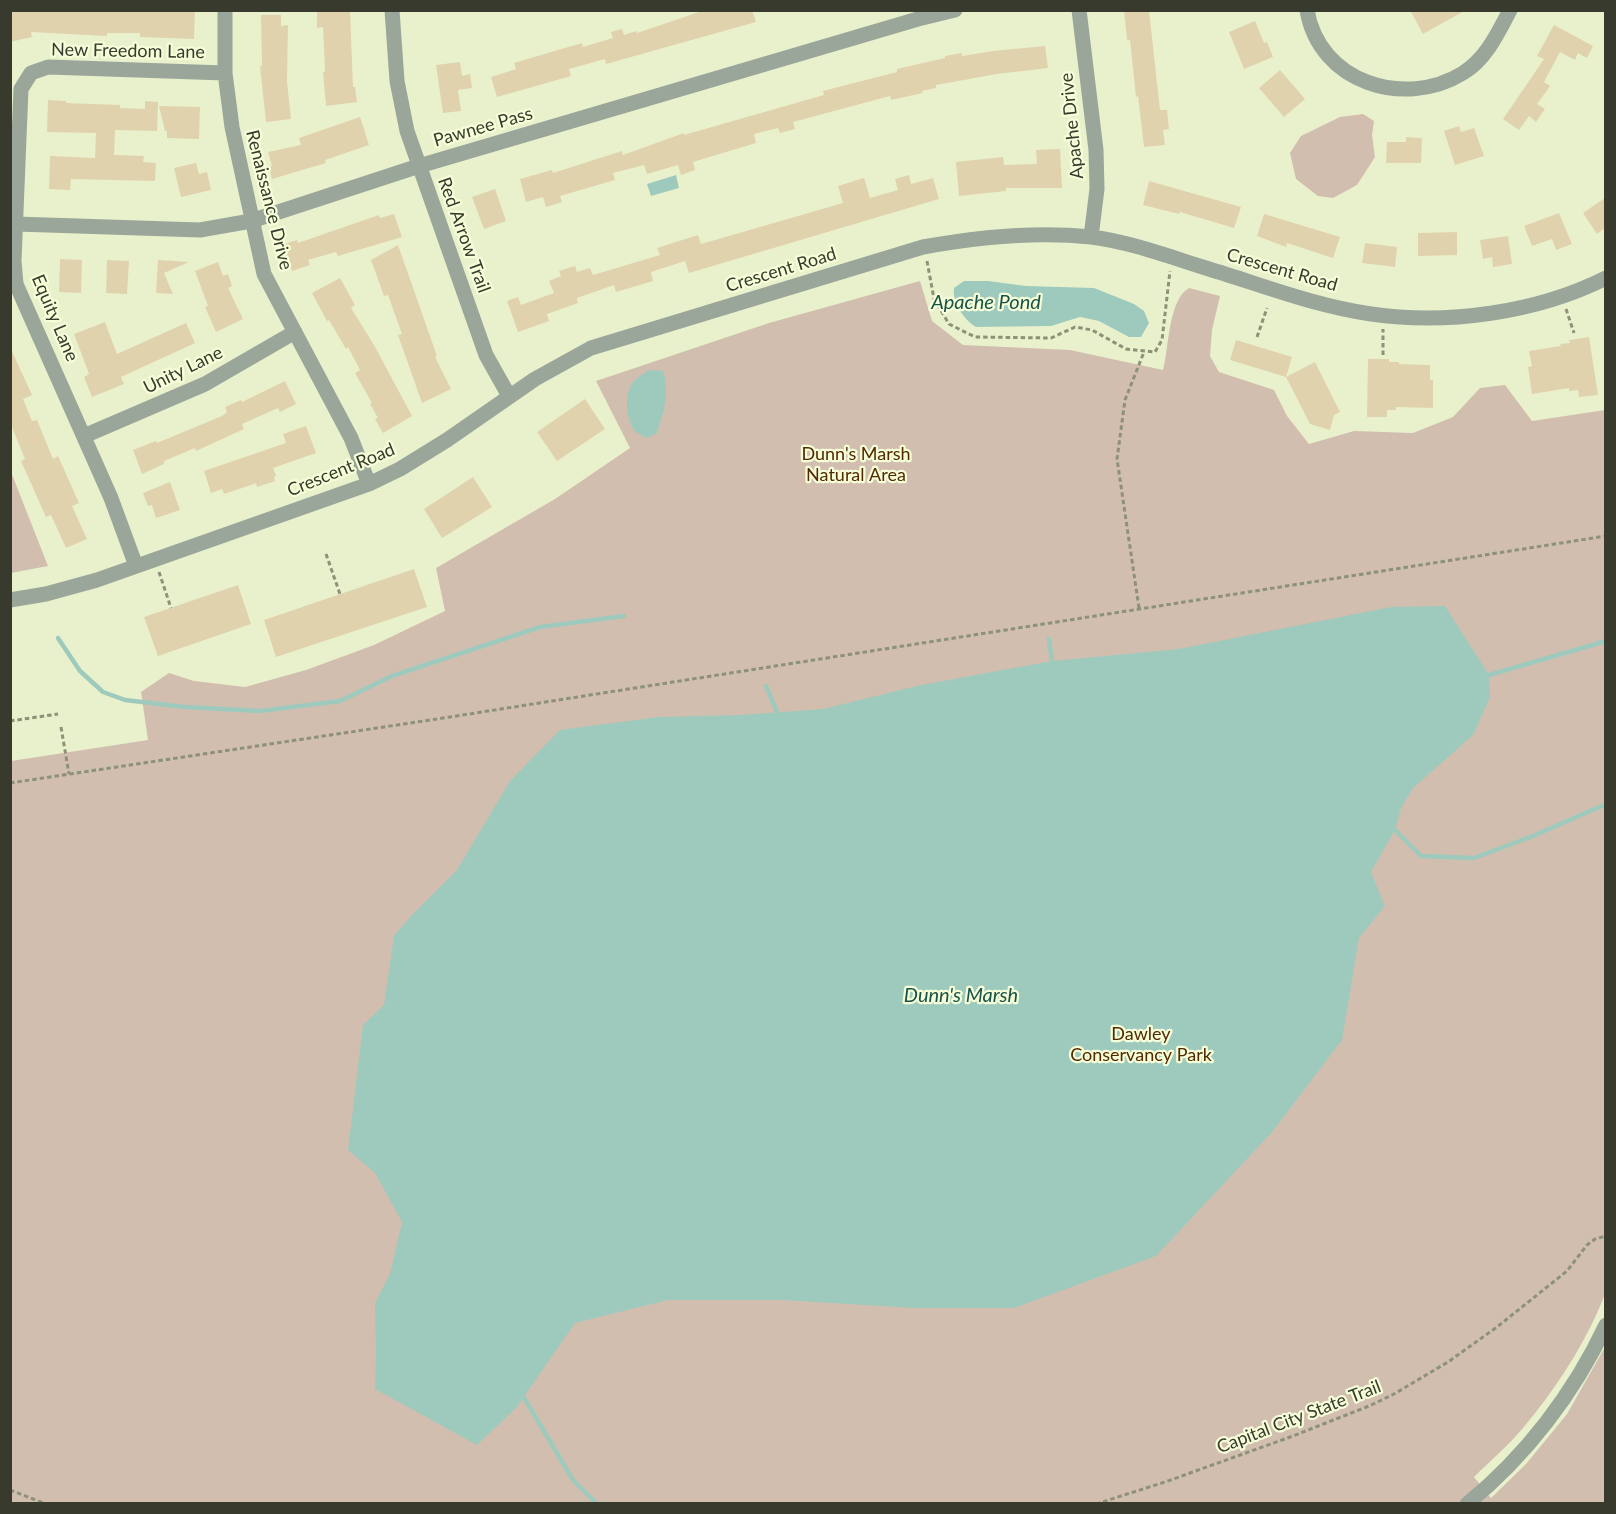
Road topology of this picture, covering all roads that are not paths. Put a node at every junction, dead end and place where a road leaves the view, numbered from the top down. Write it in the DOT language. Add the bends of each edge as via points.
graph roads {
  1 [pos="225,10"];
  2 [pos="392,10"];
  3 [pos="955,10"];
  4 [pos="1079,10"];
  5 [pos="1307,10"];
  6 [pos="1510,10"];
  7 [pos="31,73"];
  8 [pos="225,73"];
  9 [pos="419,166"];
  10 [pos="251,221"];
  11 [pos="16,224"];
  12 [pos="1091,237"];
  13 [pos="1605,278"];
  14 [pos="295,332"];
  15 [pos="508,396"];
  16 [pos="84,436"];
  17 [pos="369,483"];
  18 [pos="136,566"];
  19 [pos="10,600"];
  20 [pos="1605,1325"];
  21 [pos="1467,1503"];
  1 -- 8 [label="street, Renaissance Drive"];
  2 -- 9 [label="street, Red Arrow Trail" via="397,81"];
  3 -- 9 [label="street, Pawnee Pass"];
  4 -- 12 [label="street, Apache Drive" via="1096,150 1097,189"];
  5 -- 6 [label="street" via="1322,48 1339,68 1386,88 1411,90 1440,84 1464,72 1486,52"];
  7 -- 8 [label="street, New Freedom Lane" via="48,67"];
  7 -- 11 [label="street, Equity Lane" via="21,89"];
  8 -- 10 [label="street, Renaissance Drive"];
  9 -- 10 [label="street, Pawnee Pass"];
  9 -- 15 [label="street, Red Arrow Trail" via="486,355"];
  10 -- 11 [label="street, Pawnee Pass" via="200,230"];
  10 -- 14 [label="street, Renaissance Drive" via="264,274"];
  11 -- 16 [label="street, Equity Lane" via="16,284"];
  12 -- 13 [label="street, Crescent Road" via="1142,248 1322,304 1384,315 1428,318 1498,311 1562,296"];
  12 -- 15 [label="street, Crescent Road" via="1016,235 923,248 591,348"];
  14 -- 16 [label="street, Unity Lane" via="205,384"];
  14 -- 17 [label="street, Renaissance Drive" via="351,438"];
  15 -- 17 [label="street, Crescent Road" via="447,440"];
  16 -- 18 [label="street, Equity Lane"];
  17 -- 18 [label="street, Crescent Road"];
  18 -- 19 [label="street, Crescent Road" via="46,594"];
  20 -- 21 [label="street" via="1590,1356 1534,1439"];
}
